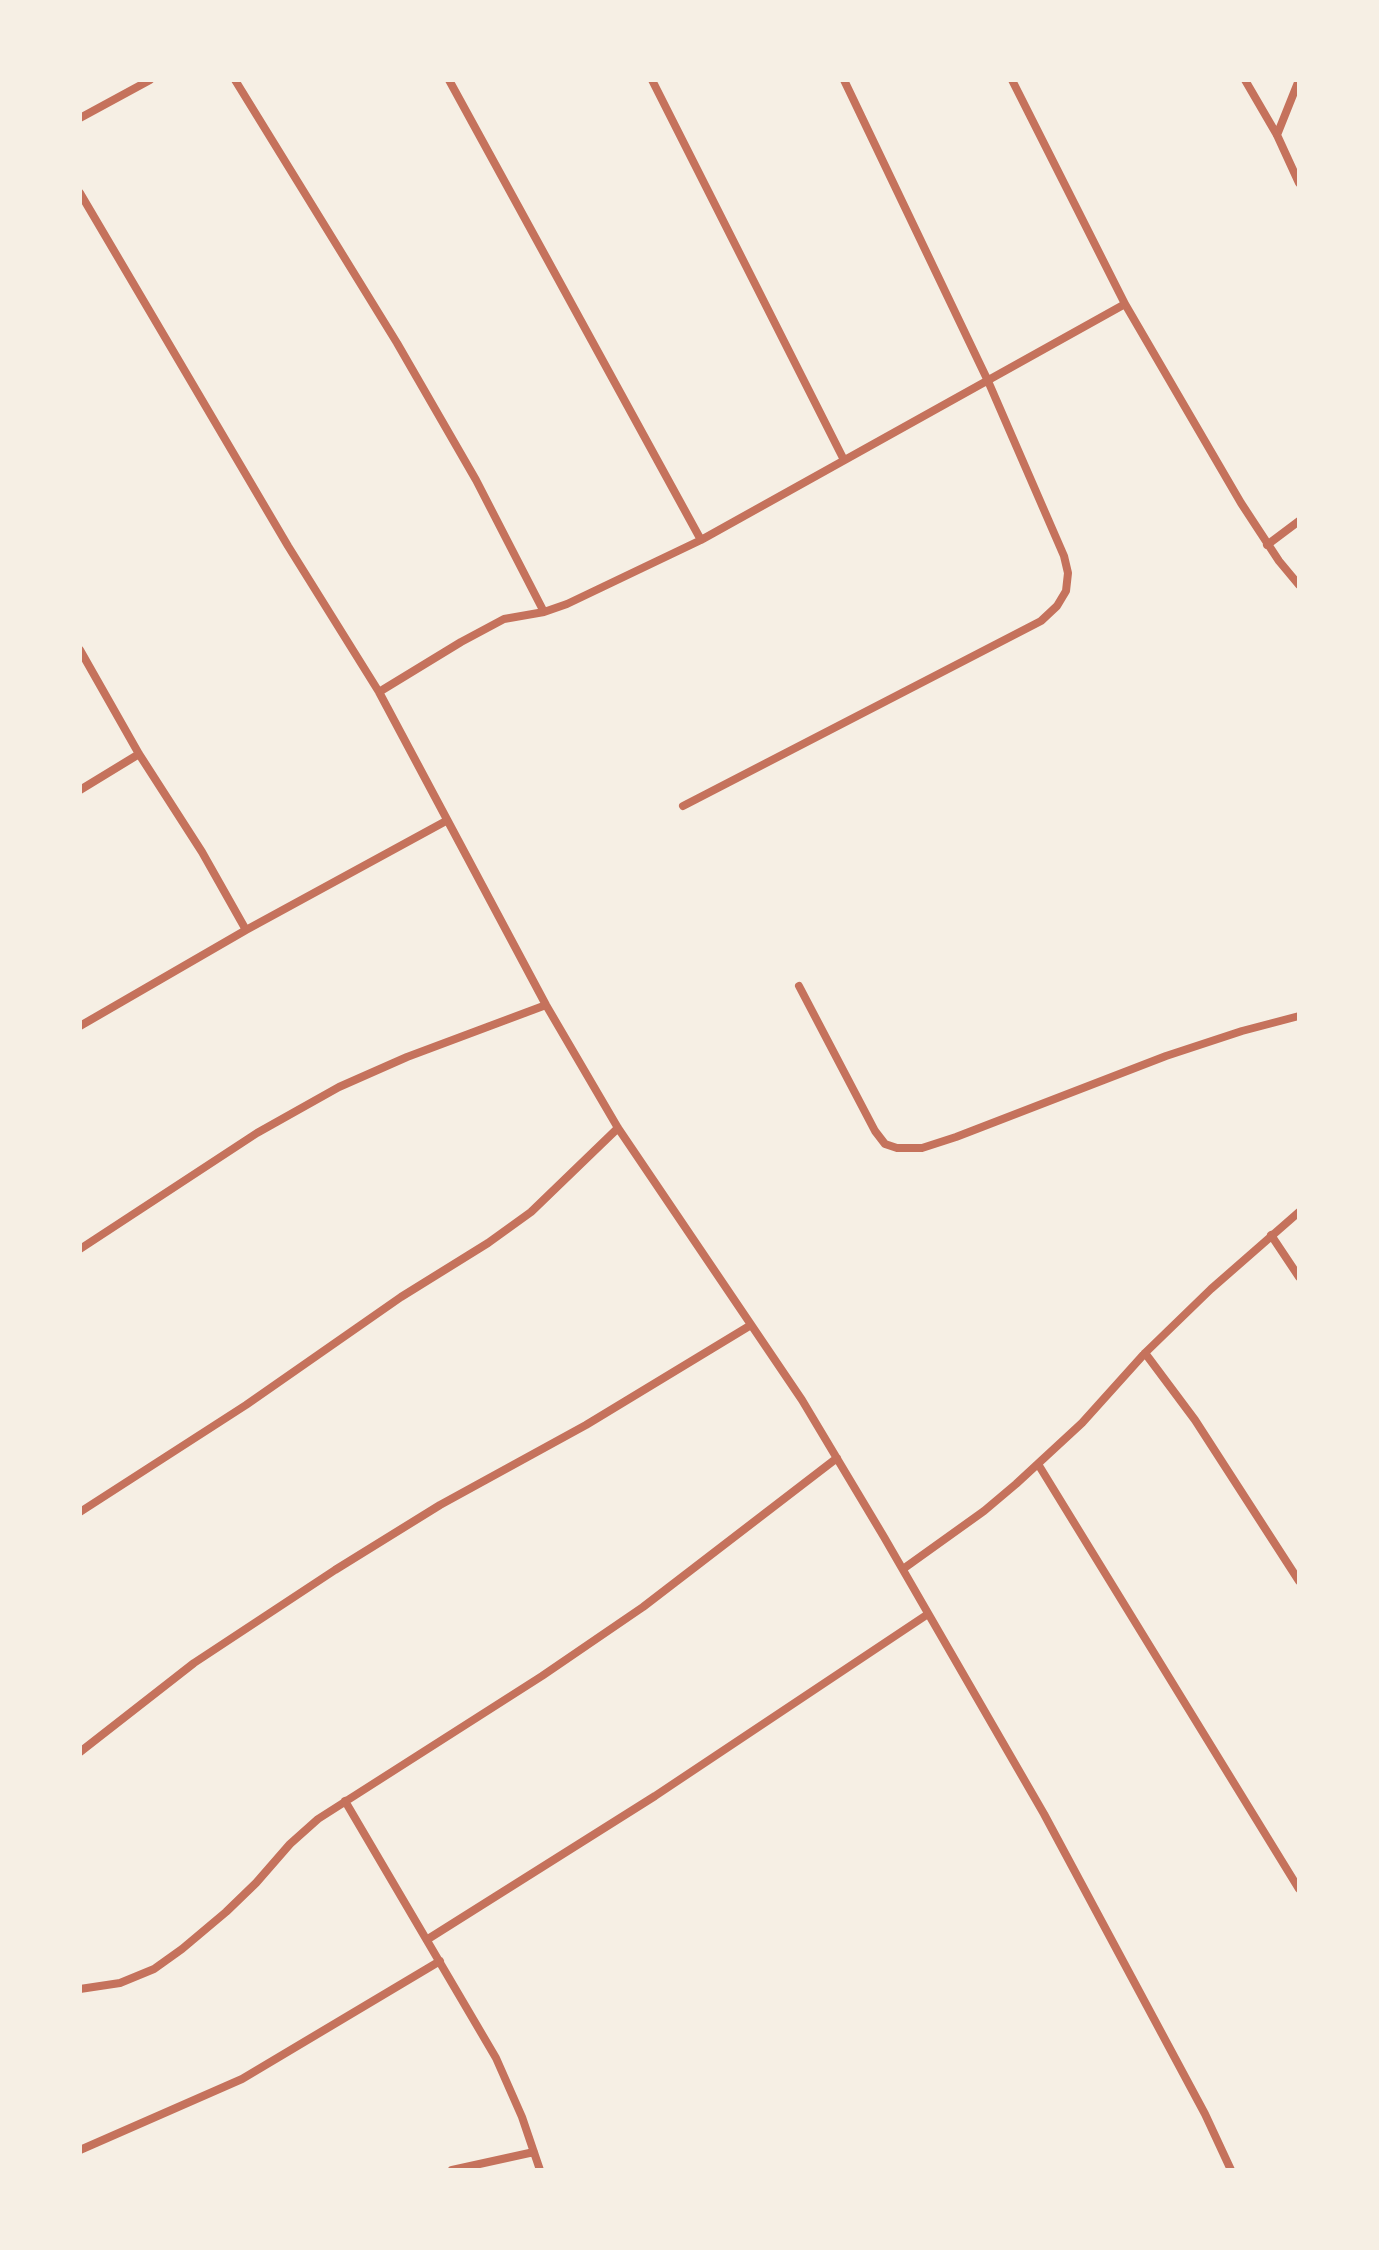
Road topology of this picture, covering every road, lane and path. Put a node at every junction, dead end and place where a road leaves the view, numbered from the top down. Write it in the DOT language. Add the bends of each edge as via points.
graph roads {
  1 [pos="150,80"];
  2 [pos="235,80"];
  3 [pos="449,80"];
  4 [pos="652,80"];
  5 [pos="844,80"];
  6 [pos="1012,80"];
  7 [pos="1245,80"];
  8 [pos="1299,80"];
  9 [pos="80,118"];
  10 [pos="1277,135"];
  11 [pos="1299,183"];
  12 [pos="80,193"];
  13 [pos="1125,304"];
  14 [pos="988,381"];
  15 [pos="844,460"];
  16 [pos="1299,521"];
  17 [pos="701,540"];
  18 [pos="1267,545"];
  19 [pos="1299,585"];
  20 [pos="544,612"];
  21 [pos="80,650"];
  22 [pos="379,692"];
  23 [pos="139,754"];
  24 [pos="80,790"];
  25 [pos="683,806"];
  26 [pos="446,821"];
  27 [pos="246,930"];
  28 [pos="799,986"];
  29 [pos="546,1005"];
  30 [pos="1299,1016"];
  31 [pos="80,1026"];
  32 [pos="618,1128"];
  33 [pos="1299,1212"];
  34 [pos="1271,1235"];
  35 [pos="80,1249"];
  36 [pos="1299,1277"];
  37 [pos="751,1325"];
  38 [pos="1145,1353"];
  39 [pos="837,1458"];
  40 [pos="1038,1464"];
  41 [pos="80,1512"];
  42 [pos="903,1569"];
  43 [pos="1299,1581"];
  44 [pos="928,1614"];
  45 [pos="80,1752"];
  46 [pos="345,1801"];
  47 [pos="1299,1889"];
  48 [pos="428,1939"];
  49 [pos="440,1961"];
  50 [pos="80,1989"];
  51 [pos="80,2150"];
  52 [pos="534,2152"];
  53 [pos="452,2170"];
  54 [pos="540,2170"];
  55 [pos="1231,2170"];
  1 -- 9 [label="street"];
  2 -- 20 [label="street" via="397,343"];
  3 -- 17 [label="street"];
  4 -- 15 [label="street"];
  5 -- 14 [label="street"];
  6 -- 13 [label="street"];
  7 -- 10 [label="street"];
  8 -- 10 [label="street"];
  10 -- 11 [label="street"];
  12 -- 22 [label="street"];
  13 -- 14 [label="street"];
  13 -- 18 [label="street"];
  14 -- 15 [label="street"];
  14 -- 25 [label="street" via="1064,556 1066,591 1057,606 1041,621"];
  15 -- 17 [label="street"];
  16 -- 18 [label="street"];
  17 -- 20 [label="street"];
  18 -- 19 [label="street"];
  20 -- 22 [label="street" via="504,619"];
  21 -- 23 [label="street"];
  22 -- 26 [label="street"];
  23 -- 24 [label="street"];
  23 -- 27 [label="street"];
  26 -- 27 [label="street"];
  26 -- 29 [label="street"];
  27 -- 31 [label="street"];
  28 -- 30 [label="street" via="875,1131 885,1144 897,1148 922,1148 956,1137 1166,1056"];
  29 -- 32 [label="street"];
  29 -- 35 [label="street" via="339,1087 257,1133"];
  32 -- 37 [label="street"];
  32 -- 41 [label="street" via="531,1212 488,1243"];
  33 -- 34 [label="street"];
  34 -- 36 [label="street"];
  34 -- 38 [label="street"];
  37 -- 39 [label="street"];
  37 -- 45 [label="street" via="335,1570 194,1663"];
  38 -- 40 [label="street"];
  38 -- 43 [label="street"];
  39 -- 42 [label="street"];
  39 -- 46 [label="street" via="643,1607"];
  40 -- 42 [label="street"];
  40 -- 47 [label="street"];
  42 -- 44 [label="street"];
  44 -- 48 [label="street"];
  44 -- 55 [label="street" via="1044,1814"];
  46 -- 48 [label="street"];
  46 -- 50 [label="street" via="318,1819 236,1902 154,1969 120,1983"];
  48 -- 49 [label="street"];
  49 -- 51 [label="street" via="242,2079"];
  49 -- 52 [label="street" via="496,2058"];
  52 -- 53 [label="street"];
  52 -- 54 [label="street"];
}
